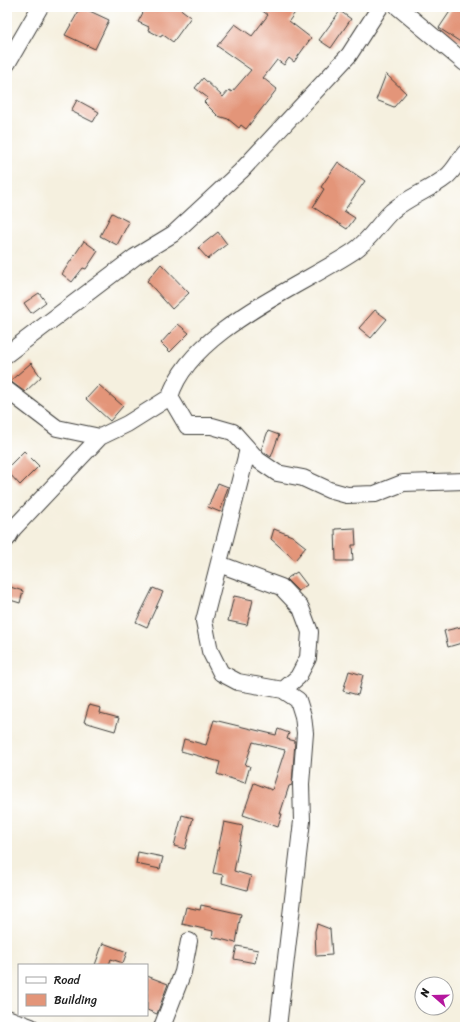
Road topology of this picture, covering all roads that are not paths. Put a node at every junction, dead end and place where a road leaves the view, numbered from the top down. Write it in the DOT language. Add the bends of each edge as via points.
graph roads {
  1 [pos="40,7"];
  2 [pos="380,7"];
  3 [pos="398,7"];
  4 [pos="465,63"];
  5 [pos="7,64"];
  6 [pos="465,153"];
  7 [pos="7,354"];
  8 [pos="7,390"];
  9 [pos="170,397"];
  10 [pos="100,437"];
  11 [pos="248,449"];
  12 [pos="465,481"];
  13 [pos="7,539"];
  14 [pos="219,564"];
  15 [pos="283,690"];
  16 [pos="189,941"];
  17 [pos="7,1018"];
  18 [pos="28,1026"];
  19 [pos="162,1027"];
  20 [pos="278,1027"];
  1 -- 5 [label="street"];
  2 -- 7 [label="street" via="349,55 241,171 173,234 135,257"];
  3 -- 4 [label="street"];
  6 -- 9 [label="street" via="447,176 393,211 356,250 250,312 212,340 186,366 174,383"];
  8 -- 10 [label="street" via="57,428"];
  9 -- 10 [label="street" via="127,424"];
  9 -- 11 [label="street" via="187,426 212,426 233,432"];
  10 -- 13 [label="street" via="13,529"];
  11 -- 12 [label="street" via="258,460 277,473 303,478 347,496 375,494 403,483"];
  11 -- 14 [label="street"];
  14 -- 15 [label="street" via="204,621 210,650 220,673 238,682"];
  14 -- 15 [label="street" via="281,587 301,608 310,632 308,658 298,677"];
  15 -- 20 [label="street" via="298,700 305,732 301,784 302,821"];
  16 -- 19 [label="street" via="183,972"];
  17 -- 18 [label="street"];
}
